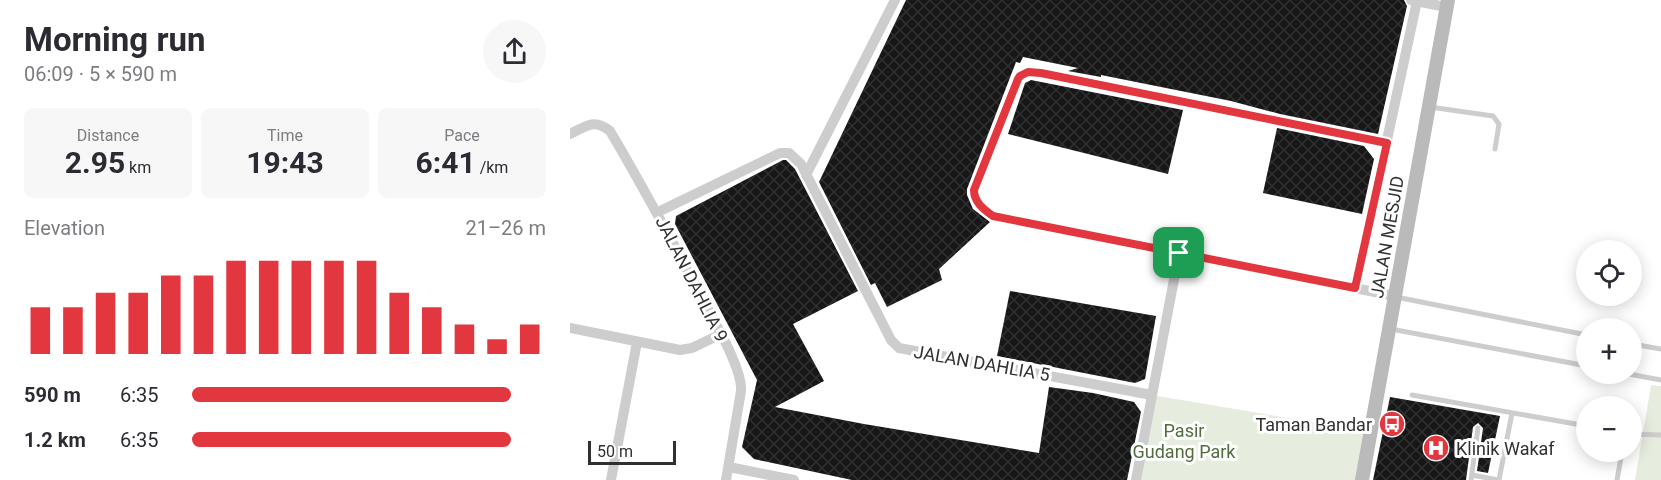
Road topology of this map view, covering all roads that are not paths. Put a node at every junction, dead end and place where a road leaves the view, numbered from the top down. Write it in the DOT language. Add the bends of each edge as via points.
graph roads {
  1 [pos="895,0"];
  2 [pos="1414,1"];
  3 [pos="1447,4"];
  4 [pos="1429,106"];
  5 [pos="570,134"];
  6 [pos="1387,143"];
  7 [pos="1495,149"];
  8 [pos="806,175"];
  9 [pos="658,212"];
  10 [pos="1179,253"];
  11 [pos="1355,288"];
  12 [pos="1395,296"];
  13 [pos="570,328"];
  14 [pos="1389,329"];
  15 [pos="1576,333"];
  16 [pos="721,334"];
  17 [pos="637,342"];
  18 [pos="1642,346"];
  19 [pos="1661,349"];
  20 [pos="1576,364"];
  21 [pos="1642,376"];
  22 [pos="1661,380"];
  23 [pos="1412,394"];
  24 [pos="1152,395"];
  25 [pos="1512,413"];
  26 [pos="1576,424"];
  27 [pos="1478,428"];
  28 [pos="1642,434"];
  29 [pos="1661,435"];
  30 [pos="1620,462"];
  31 [pos="729,467"];
  32 [pos="1471,477"];
  33 [pos="611,480"];
  34 [pos="726,480"];
  35 [pos="794,480"];
  36 [pos="1136,480"];
  37 [pos="1362,480"];
  38 [pos="1499,480"];
  39 [pos="1617,480"];
  1 -- 8 [label="street"];
  2 -- 3 [label="street"];
  2 -- 6 [label="street"];
  3 -- 4 [label="main road, JALAN MESJID"];
  4 -- 7 [label="lane" via="1493,116 1499,124"];
  4 -- 12 [label="main road, JALAN MESJID"];
  5 -- 9 [label="street, JALAN DAHLIA 9" via="591,123 610,131"];
  6 -- 10 [label="street" via="1041,73 1020,76 974,188 980,206 996,218"];
  6 -- 11 [label="street"];
  8 -- 9 [label="street, JALAN DAHLIA 5" via="797,159 783,152"];
  8 -- 24 [label="street, JALAN DAHLIA 5" via="891,340 899,348"];
  9 -- 16 [label="street, JALAN DAHLIA 9"];
  10 -- 11 [label="street"];
  10 -- 24 [label="street"];
  11 -- 12 [label="street"];
  12 -- 14 [label="main road, JALAN MESJID"];
  12 -- 15 [label="lane"];
  13 -- 17 [label="street"];
  14 -- 20 [label="lane"];
  14 -- 37 [label="main road, JALAN MESJID"];
  16 -- 17 [label="street" via="684,350"];
  16 -- 31 [label="street, JALAN DAHLIA 9" via="742,384"];
  17 -- 33 [label="street"];
  18 -- 19 [label="lane"];
  21 -- 22 [label="lane"];
  23 -- 25 [label="lane"];
  24 -- 36 [label="street"];
  25 -- 26 [label="lane"];
  25 -- 38 [label="lane"];
  27 -- 32 [label="lane"];
  28 -- 29 [label="lane"];
  30 -- 39 [label="lane"];
  31 -- 34 [label="street, JALAN DAHLIA 9"];
  31 -- 35 [label="street"];
  32 -- 38 [label="lane"];
}
